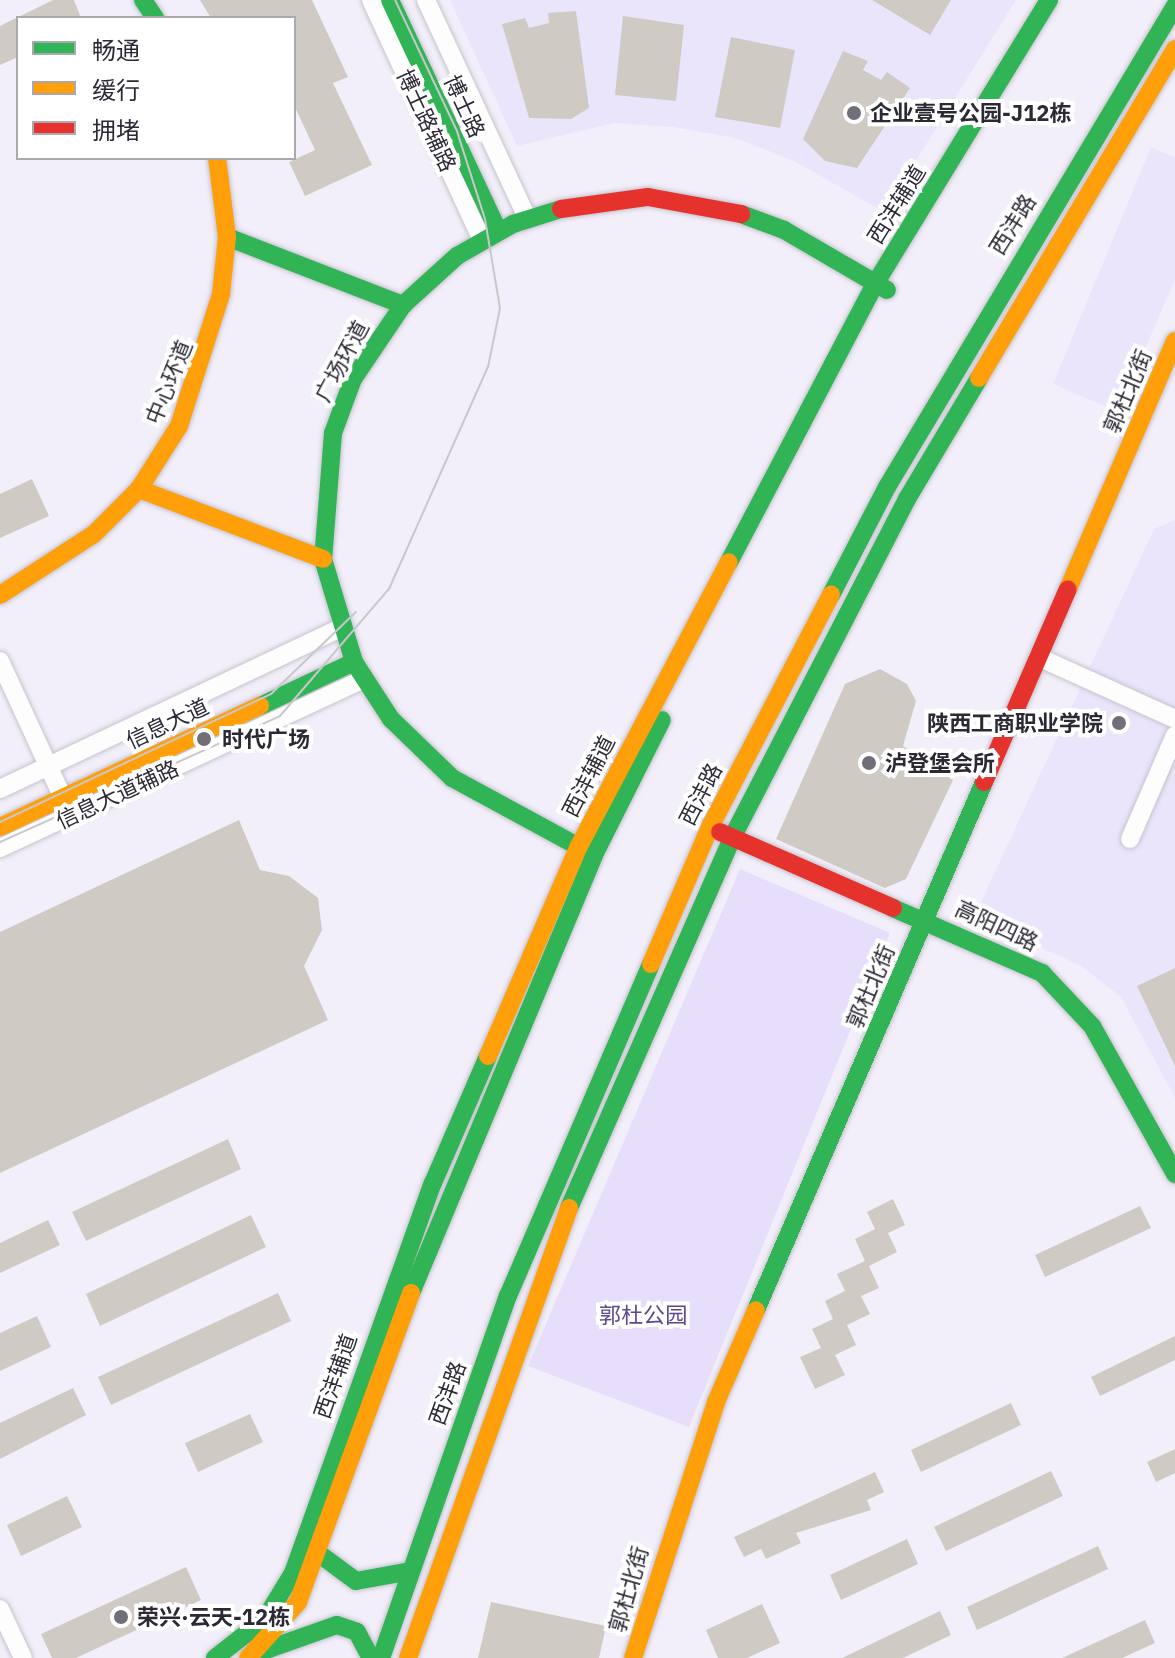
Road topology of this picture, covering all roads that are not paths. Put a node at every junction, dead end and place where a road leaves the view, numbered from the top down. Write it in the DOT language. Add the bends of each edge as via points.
graph roads {
  1 [pos="371,0"];
  2 [pos="390,0"];
  3 [pos="407,0"];
  4 [pos="426,0"];
  5 [pos="1049,0"];
  6 [pos="1068,0"];
  7 [pos="1175,6"];
  8 [pos="1175,49"];
  9 [pos="217,160"];
  10 [pos="505,228"];
  11 [pos="227,237"];
  12 [pos="882,288"];
  13 [pos="403,305"];
  14 [pos="1175,341"];
  15 [pos="1175,378"];
  16 [pos="139,489"];
  17 [pos="323,559"];
  18 [pos="0,595"];
  19 [pos="341,628"];
  20 [pos="1045,660"];
  21 [pos="0,661"];
  22 [pos="355,663"];
  23 [pos="1175,719"];
  24 [pos="1175,735"];
  25 [pos="48,767"];
  26 [pos="0,789"];
  27 [pos="60,791"];
  28 [pos="0,811"];
  29 [pos="0,827"];
  30 [pos="710,827"];
  31 [pos="732,838"];
  32 [pos="1130,839"];
  33 [pos="0,848"];
  34 [pos="586,852"];
  35 [pos="931,925"];
  36 [pos="1175,1174"];
  37 [pos="318,1553"];
  38 [pos="406,1572"];
  39 [pos="0,1609"];
  40 [pos="23,1658"];
  41 [pos="215,1658"];
  42 [pos="249,1658"];
  43 [pos="371,1658"];
  44 [pos="381,1658"];
  45 [pos="408,1658"];
  46 [pos="633,1658"];
  47 [pos="644,1658"];
  1 -- 10 [label="street, 博士路辅路"];
  2 -- 10 [label="main road, 博士路"];
  3 -- 10 [label="main road, 博士路"];
  4 -- 10 [label="street"];
  5 -- 12 [label="main road, 西沣辅道"];
  6 -- 12 [label="main road, 西沣辅道"];
  7 -- 30 [label="main road, 西沣路" via="887,487"];
  8 -- 31 [label="main road" via="907,499"];
  9 -- 11 [label="main road, 中心环道"];
  10 -- 12 [label="main road, 广场环道" via="612,198 720,207 784,230"];
  10 -- 13 [label="main road, 广场环道"];
  11 -- 13 [label="main road"];
  11 -- 16 [label="main road, 中心环道" via="199,379"];
  12 -- 34 [label="main road, 西沣辅道"];
  13 -- 17 [label="main road, 广场环道" via="340,408 322,502"];
  14 -- 20 [label="main road, 郭杜北街"];
  15 -- 20 [label="main road, 郭杜北街"];
  16 -- 17 [label="main road"];
  16 -- 18 [label="main road, 中心环道" via="59,562"];
  17 -- 19 [label="main road, 广场环道"];
  19 -- 22 [label="main road, 广场环道"];
  19 -- 25 [label="street"];
  20 -- 23 [label="street"];
  20 -- 35 [label="main road, 郭杜北街"];
  21 -- 25 [label="street"];
  22 -- 27 [label="main road, 信息大道"];
  22 -- 33 [label="street, 信息大道辅路"];
  22 -- 34 [label="main road, 广场环道" via="414,744 452,778"];
  24 -- 32 [label="street"];
  25 -- 26 [label="street"];
  25 -- 27 [label="street"];
  27 -- 28 [label="main road, 信息大道"];
  27 -- 29 [label="main road, 信息大道"];
  30 -- 31 [label="main road, 高阳四路"];
  30 -- 38 [label="main road, 西沣路" via="573,1133"];
  31 -- 35 [label="main road, 高阳四路"];
  31 -- 45 [label="main road" via="564,1220"];
  34 -- 37 [label="main road, 西沣辅道" via="439,1215"];
  34 -- 41 [label="main road, 西沣辅道" via="407,1250 293,1573 265,1619"];
  35 -- 36 [label="main road, 高阳四路" via="1042,973 1071,998"];
  35 -- 46 [label="main road, 郭杜北街" via="716,1402"];
  35 -- 47 [label="main road, 郭杜北街" via="730,1407"];
  37 -- 38 [label="main road" via="356,1581"];
  37 -- 42 [label="main road, 西沣辅道" via="298,1602"];
  38 -- 44 [label="main road, 西沣路"];
  39 -- 40 [label="street"];
  42 -- 43 [label="main road" via="337,1625 357,1632"];
}
